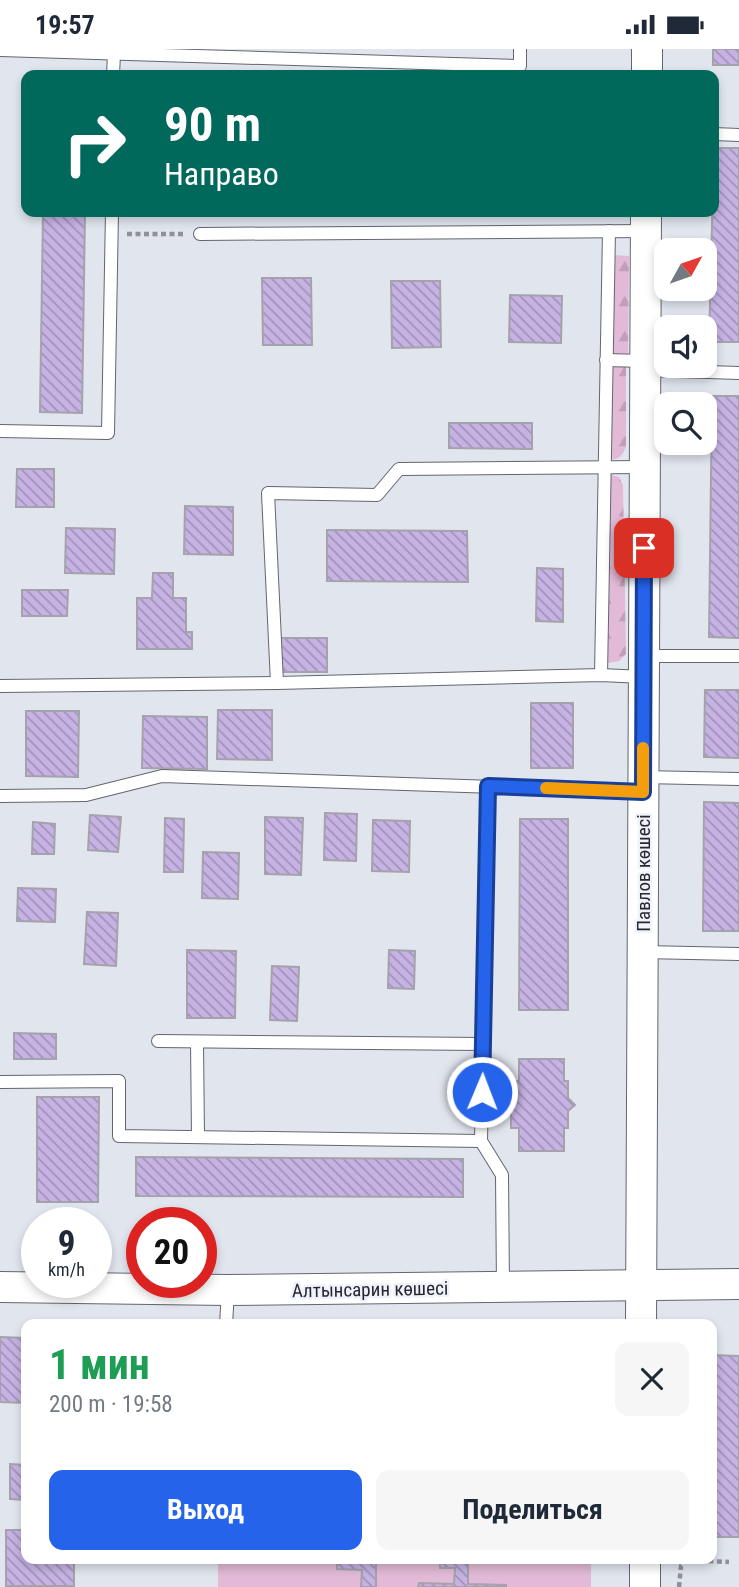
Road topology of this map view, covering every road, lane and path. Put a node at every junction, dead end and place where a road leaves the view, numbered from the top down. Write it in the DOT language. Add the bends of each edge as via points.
graph roads {
  1 [pos="520,49"];
  2 [pos="647,49"];
  3 [pos="0,50"];
  4 [pos="114,54"];
  5 [pos="113,70"];
  6 [pos="647,70"];
  7 [pos="719,134"];
  8 [pos="739,135"];
  9 [pos="112,217"];
  10 [pos="646,221"];
  11 [pos="609,231"];
  12 [pos="111,234"];
  13 [pos="200,234"];
  14 [pos="606,360"];
  15 [pos="645,366"];
  16 [pos="739,373"];
  17 [pos="0,431"];
  18 [pos="603,466"];
  19 [pos="645,467"];
  20 [pos="739,656"];
  21 [pos="643,667"];
  22 [pos="601,675"];
  23 [pos="276,683"];
  24 [pos="0,686"];
  25 [pos="739,779"];
  26 [pos="643,784"];
  27 [pos="488,786"];
  28 [pos="0,796"];
  29 [pos="642,952"];
  30 [pos="739,954"];
  31 [pos="159,1041"];
  32 [pos="197,1042"];
  33 [pos="483,1044"];
  34 [pos="0,1082"];
  35 [pos="198,1137"];
  36 [pos="481,1141"];
  37 [pos="640,1284"];
  38 [pos="739,1284"];
  39 [pos="0,1287"];
  40 [pos="503,1287"];
  41 [pos="228,1290"];
  42 [pos="226,1319"];
  43 [pos="641,1319"];
  44 [pos="717,1561"];
  45 [pos="729,1562"];
  46 [pos="645,1564"];
  47 [pos="683,1564"];
  48 [pos="645,1587"];
  49 [pos="679,1587"];
  1 -- 4 [label="lane" via="520,66"];
  2 -- 6 [label="street"];
  3 -- 4 [label="lane"];
  4 -- 5 [label="lane"];
  7 -- 8 [label="lane"];
  9 -- 12 [label="lane"];
  10 -- 11 [label="lane"];
  10 -- 15 [label="street, Павлов көшесі"];
  11 -- 13 [label="lane"];
  11 -- 14 [label="lane"];
  12 -- 13 [label="path"];
  12 -- 17 [label="lane" via="108,433"];
  14 -- 15 [label="lane"];
  14 -- 18 [label="lane"];
  15 -- 16 [label="lane"];
  15 -- 19 [label="street, Павлов көшесі"];
  18 -- 19 [label="lane"];
  18 -- 22 [label="lane"];
  18 -- 23 [label="lane" via="399,469 377,495 268,493"];
  19 -- 21 [label="street, Павлов көшесі"];
  20 -- 21 [label="lane"];
  21 -- 22 [label="lane"];
  21 -- 26 [label="street, Павлов көшесі"];
  22 -- 23 [label="lane"];
  23 -- 24 [label="lane"];
  25 -- 26 [label="lane"];
  26 -- 27 [label="lane"];
  26 -- 29 [label="street, Павлов көшесі"];
  27 -- 28 [label="lane" via="162,776 86,795"];
  27 -- 33 [label="lane"];
  29 -- 30 [label="lane"];
  29 -- 37 [label="street, Павлов көшесі"];
  31 -- 32 [label="lane"];
  32 -- 33 [label="lane"];
  32 -- 35 [label="lane"];
  33 -- 36 [label="lane"];
  34 -- 35 [label="lane" via="119,1081 119,1136"];
  35 -- 36 [label="lane"];
  36 -- 40 [label="lane" via="502,1175"];
  37 -- 38 [label="street, Алтынсарин көшесі"];
  37 -- 40 [label="street, Алтынсарин көшесі"];
  37 -- 43 [label="street, Павлов көшесі"];
  39 -- 41 [label="street, Алтынсарин көшесі"];
  40 -- 41 [label="street, Алтынсарин көшесі"];
  41 -- 42 [label="lane"];
  44 -- 45 [label="path"];
  46 -- 48 [label="street"];
  47 -- 49 [label="path"];
}
